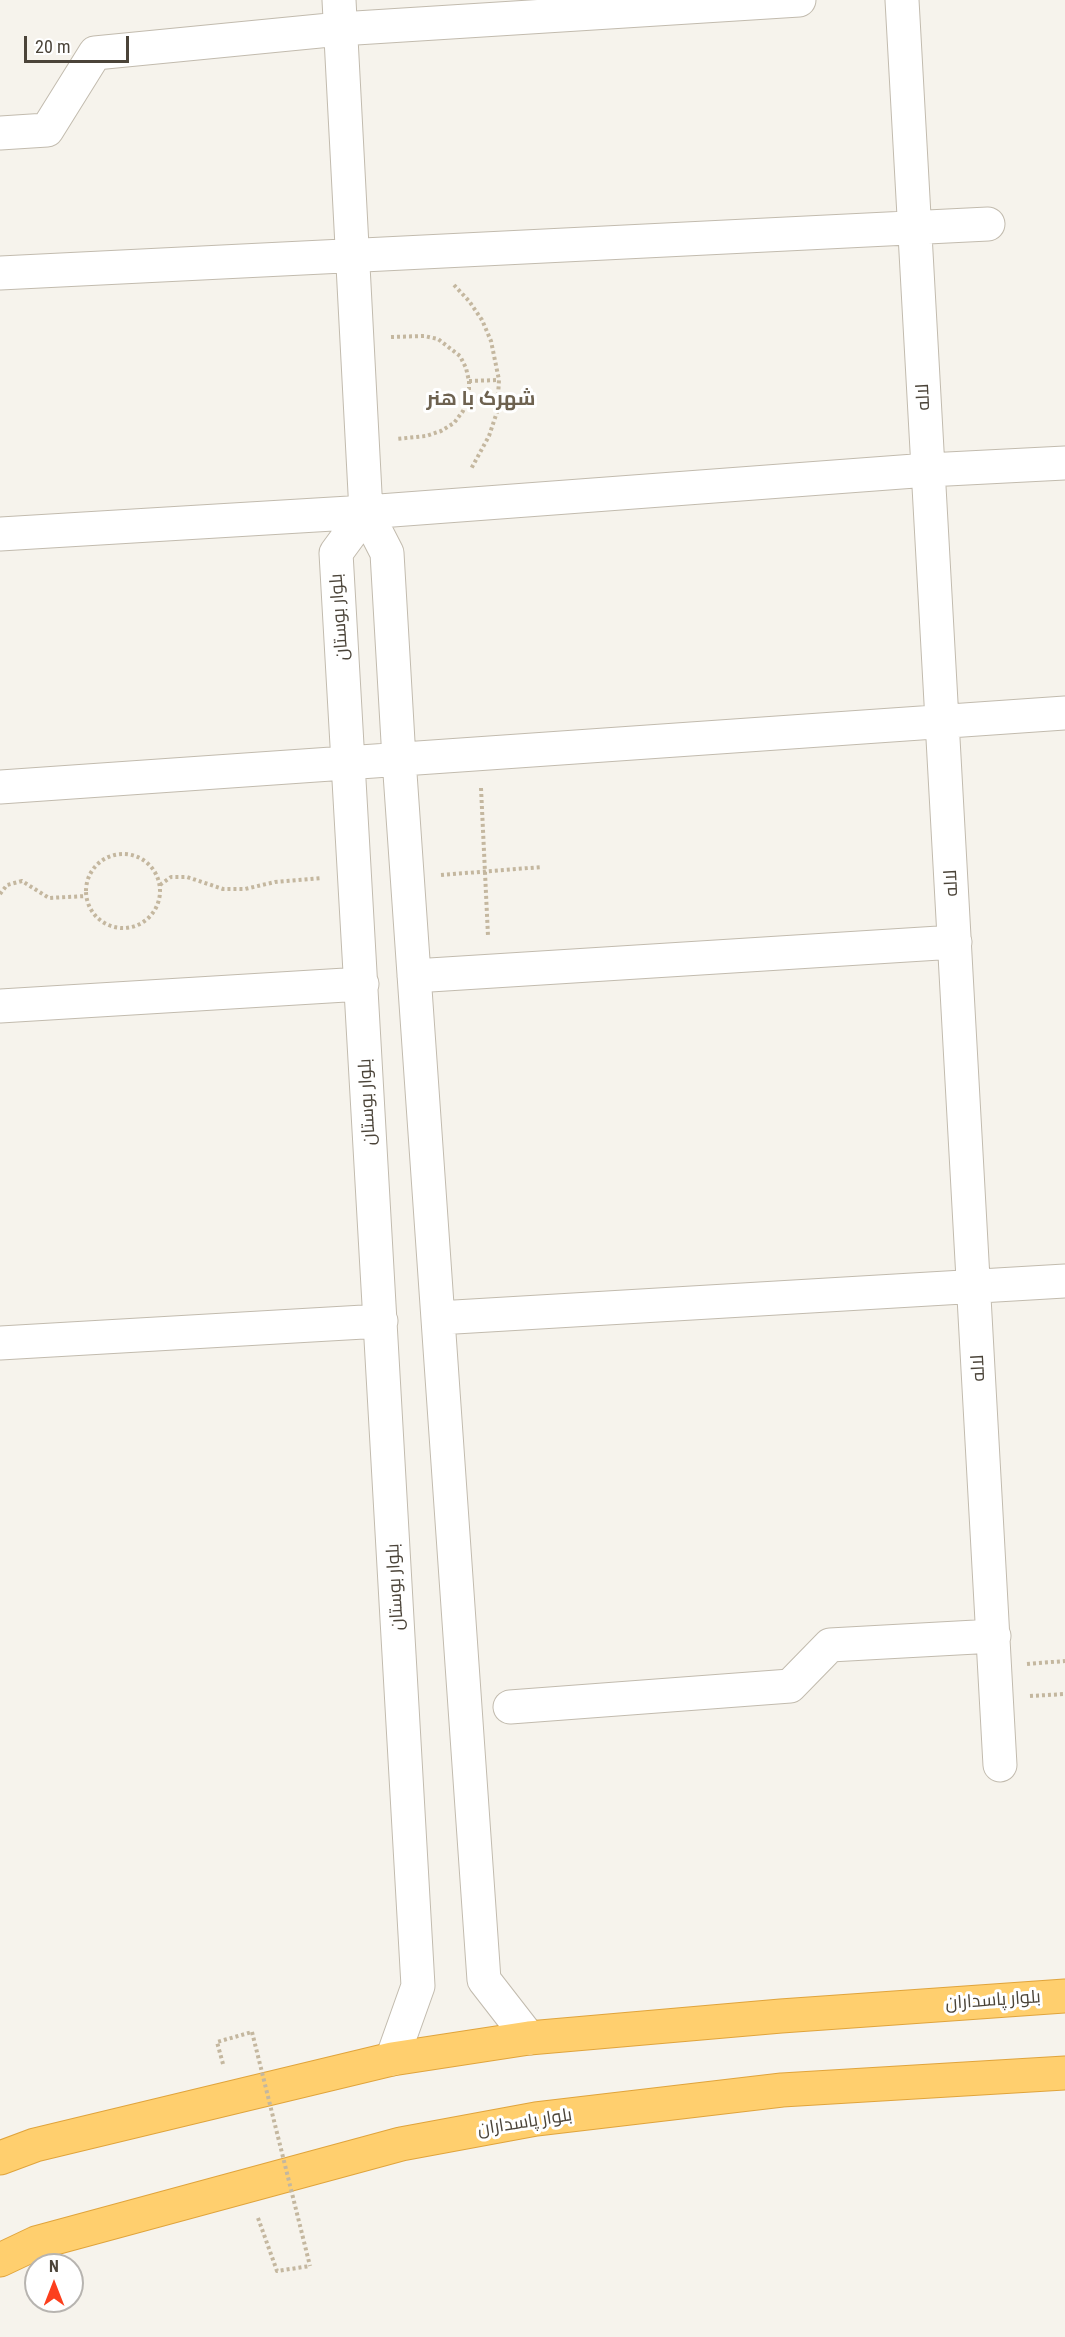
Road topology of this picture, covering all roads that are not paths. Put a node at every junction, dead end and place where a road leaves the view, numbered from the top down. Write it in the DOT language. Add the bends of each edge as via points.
graph roads {
  1 [pos="799,0"];
  2 [pos="902,0"];
  3 [pos="340,14"];
  4 [pos="0,134"];
  5 [pos="988,224"];
  6 [pos="915,227"];
  7 [pos="353,256"];
  8 [pos="0,273"];
  9 [pos="1065,463"];
  10 [pos="928,470"];
  11 [pos="366,512"];
  12 [pos="0,534"];
  13 [pos="1065,713"];
  14 [pos="943,722"];
  15 [pos="399,759"];
  16 [pos="349,763"];
  17 [pos="0,787"];
  18 [pos="955,942"];
  19 [pos="414,976"];
  20 [pos="362,984"];
  21 [pos="0,1006"];
  22 [pos="1065,1281"];
  23 [pos="975,1286"];
  24 [pos="438,1318"];
  25 [pos="381,1321"];
  26 [pos="0,1343"];
  27 [pos="994,1636"];
  28 [pos="510,1707"];
  29 [pos="1000,1765"];
  30 [pos="1065,1996"];
  31 [pos="529,2038"];
  32 [pos="392,2058"];
  33 [pos="1065,2073"];
  34 [pos="0,2158"];
  35 [pos="0,2260"];
  1 -- 3 [label="street"];
  2 -- 6 [label="street, لاله"];
  3 -- 4 [label="street" via="95,53 47,130"];
  3 -- 7 [label="street"];
  5 -- 6 [label="street"];
  6 -- 7 [label="street"];
  6 -- 10 [label="street, لاله"];
  7 -- 8 [label="street"];
  7 -- 11 [label="street"];
  9 -- 10 [label="street"];
  10 -- 11 [label="street"];
  10 -- 14 [label="street, لاله"];
  11 -- 12 [label="street"];
  11 -- 15 [label="street" via="387,553"];
  11 -- 16 [label="street, بلوار بوستان" via="336,553"];
  13 -- 14 [label="street"];
  14 -- 15 [label="street"];
  14 -- 18 [label="street, لاله"];
  15 -- 16 [label="street"];
  15 -- 19 [label="street"];
  16 -- 17 [label="street"];
  16 -- 20 [label="street, بلوار بوستان"];
  18 -- 19 [label="street"];
  18 -- 23 [label="street, لاله"];
  19 -- 24 [label="street"];
  20 -- 21 [label="street"];
  20 -- 25 [label="street, بلوار بوستان"];
  22 -- 23 [label="street"];
  23 -- 24 [label="street"];
  23 -- 27 [label="street, لاله"];
  24 -- 31 [label="street" via="483,1980"];
  25 -- 26 [label="street"];
  25 -- 32 [label="street, بلوار بوستان" via="418,1986"];
  27 -- 28 [label="street" via="830,1645 790,1686"];
  27 -- 29 [label="street, لاله"];
  30 -- 31 [label="highway, بلوار پاسداران"];
  31 -- 32 [label="highway, بلوار پاسداران"];
  32 -- 34 [label="highway, بلوار پاسداران" via="35,2145"];
  33 -- 35 [label="highway, بلوار پاسداران" via="782,2090 536,2119 402,2144 36,2243"];
}
